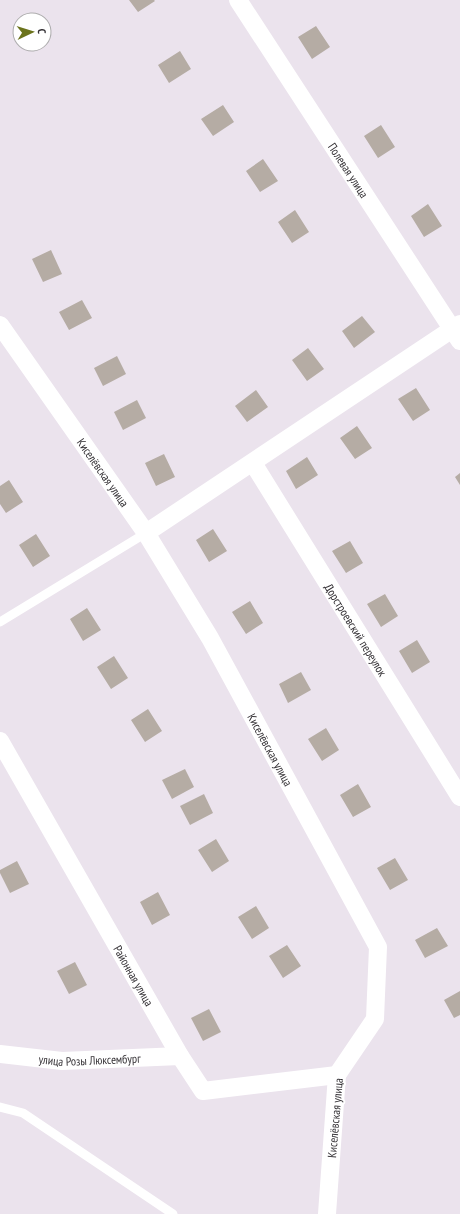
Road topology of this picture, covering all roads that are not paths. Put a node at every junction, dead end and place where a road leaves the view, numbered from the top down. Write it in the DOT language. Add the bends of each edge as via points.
graph roads {
  1 [pos="238,0"];
  2 [pos="0,325"];
  3 [pos="457,331"];
  4 [pos="253,463"];
  5 [pos="146,533"];
  6 [pos="0,622"];
  7 [pos="0,741"];
  8 [pos="460,798"];
  9 [pos="0,1054"];
  10 [pos="180,1056"];
  11 [pos="337,1075"];
  12 [pos="0,1107"];
  13 [pos="172,1214"];
  14 [pos="327,1214"];
  1 -- 3 [label="street, Полевая улица"];
  2 -- 5 [label="street, Киселёвская улица"];
  3 -- 4 [label="street"];
  4 -- 5 [label="street"];
  4 -- 8 [label="street, Дорстроевский переулок"];
  5 -- 6 [label="lane"];
  5 -- 11 [label="street, Киселёвская улица" via="210,638 378,947 375,1019"];
  7 -- 10 [label="street, Районная улица"];
  9 -- 10 [label="street, улица Розы Люксембург" via="62,1061"];
  10 -- 11 [label="street, Районная улица" via="203,1091"];
  11 -- 14 [label="street, Киселёвская улица"];
  12 -- 13 [label="lane" via="23,1113"];
}
